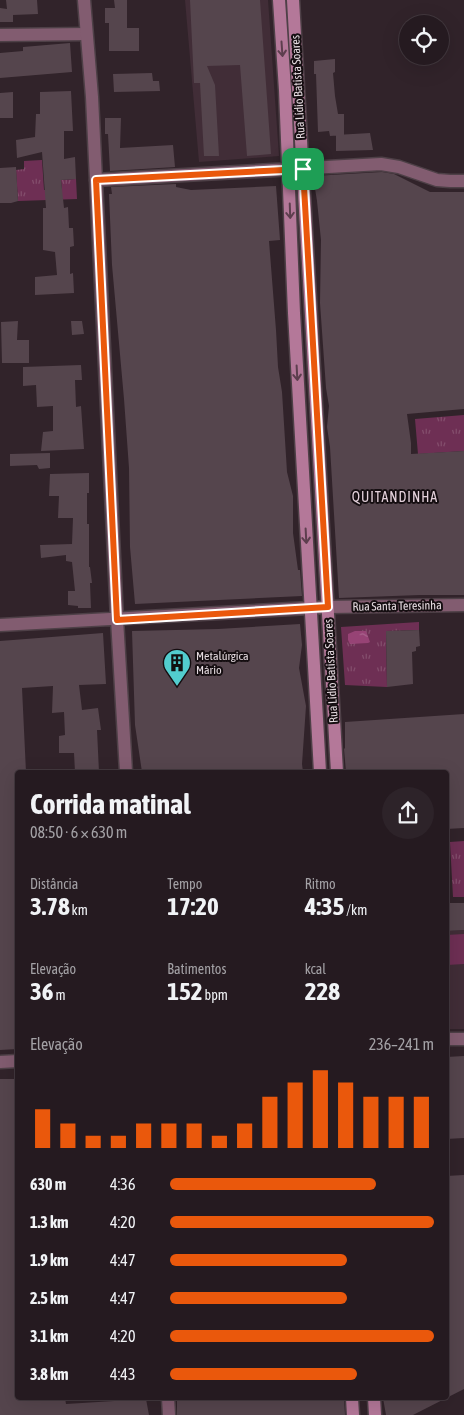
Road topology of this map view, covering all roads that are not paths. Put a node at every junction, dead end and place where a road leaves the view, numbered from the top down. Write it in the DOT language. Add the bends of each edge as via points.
graph roads {
  1 [pos="84,0"];
  2 [pos="279,0"];
  3 [pos="294,0"];
  4 [pos="86,34"];
  5 [pos="0,35"];
  6 [pos="288,169"];
  7 [pos="303,169"];
  8 [pos="96,180"];
  9 [pos="464,181"];
  10 [pos="308,255"];
  11 [pos="292,256"];
  12 [pos="318,441"];
  13 [pos="301,443"];
  14 [pos="464,605"];
  15 [pos="328,607"];
  16 [pos="310,608"];
  17 [pos="117,620"];
  18 [pos="0,626"];
  19 [pos="319,769"];
  20 [pos="337,769"];
  21 [pos="126,770"];
  22 [pos="464,1039"];
  23 [pos="449,1040"];
  24 [pos="15,1061"];
  25 [pos="0,1062"];
  26 [pos="168,1400"];
  27 [pos="352,1400"];
  28 [pos="374,1400"];
  29 [pos="169,1415"];
  30 [pos="353,1415"];
  31 [pos="375,1415"];
  1 -- 4 [label="street"];
  2 -- 6 [label="main road, Rua Lídio Batista Soares, one-way"];
  3 -- 7 [label="main road, Rua Lídio Batista Soares"];
  4 -- 5 [label="street"];
  4 -- 8 [label="street"];
  6 -- 7 [label="street"];
  6 -- 8 [label="street"];
  6 -- 11 [label="main road, Rua Lídio Batista Soares, one-way"];
  7 -- 9 [label="street" via="381,164 437,180"];
  7 -- 10 [label="main road, Rua Lídio Batista Soares"];
  8 -- 17 [label="street"];
  10 -- 11 [label="main road"];
  10 -- 12 [label="main road, Rua Lídio Batista Soares"];
  11 -- 13 [label="main road, Rua Lídio Batista Soares, one-way"];
  12 -- 13 [label="main road"];
  12 -- 15 [label="main road, Rua Lídio Batista Soares"];
  13 -- 16 [label="main road, Rua Lídio Batista Soares, one-way"];
  14 -- 15 [label="street, Rua Santa Teresinha"];
  15 -- 16 [label="street, Rua Santa Teresinha"];
  15 -- 20 [label="main road, Rua Lídio Batista Soares"];
  16 -- 17 [label="street, Rua Santa Teresinha"];
  16 -- 19 [label="main road, Rua Lídio Batista Soares"];
  17 -- 18 [label="street, Rua Santa Teresinha"];
  17 -- 21 [label="street"];
  19 -- 20 [label="main road"];
  22 -- 23 [label="street"];
  24 -- 25 [label="street"];
  26 -- 29 [label="street"];
  27 -- 30 [label="main road"];
  28 -- 31 [label="main road"];
}
